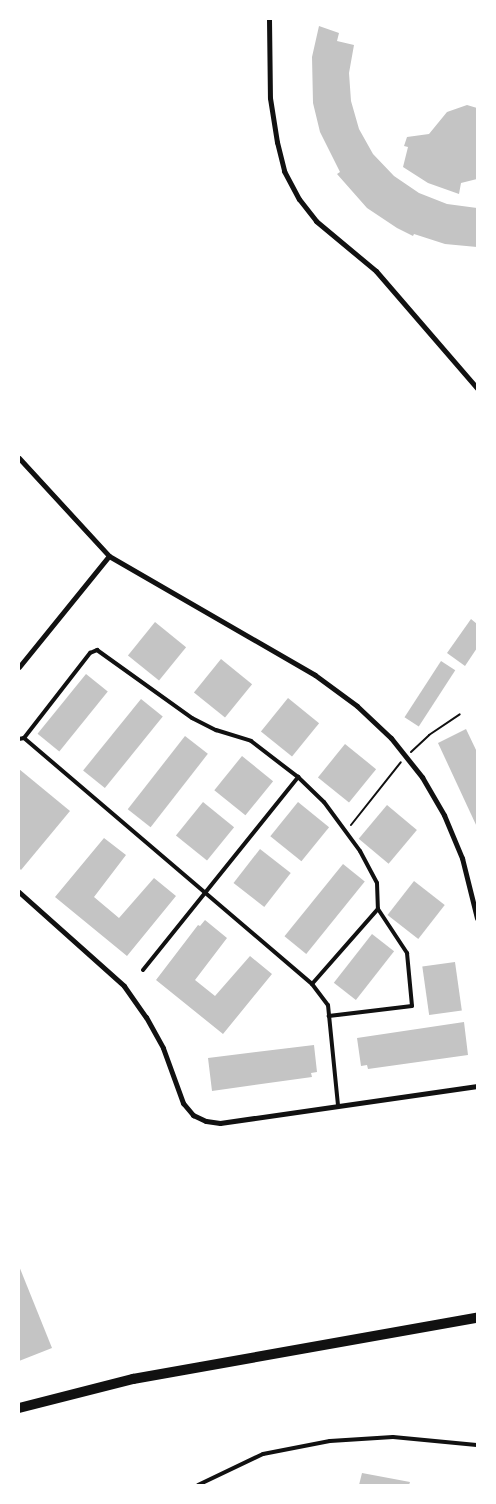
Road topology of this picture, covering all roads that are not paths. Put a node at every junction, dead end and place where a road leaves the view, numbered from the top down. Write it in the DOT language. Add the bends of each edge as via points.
graph roads {
  1 [pos="269,19"];
  2 [pos="477,388"];
  3 [pos="19,458"];
  4 [pos="109,556"];
  5 [pos="19,667"];
  6 [pos="24,738"];
  7 [pos="19,740"];
  8 [pos="298,777"];
  9 [pos="19,892"];
  10 [pos="205,892"];
  11 [pos="378,910"];
  12 [pos="477,918"];
  13 [pos="143,970"];
  14 [pos="312,984"];
  15 [pos="329,1016"];
  16 [pos="477,1086"];
  17 [pos="338,1106"];
  18 [pos="477,1318"];
  19 [pos="19,1408"];
  20 [pos="477,1445"];
  21 [pos="198,1485"];
  1 -- 2 [label="street" via="270,98 277,142 284,171 299,199 316,221 376,271"];
  3 -- 4 [label="street"];
  4 -- 5 [label="street"];
  4 -- 12 [label="street" via="315,675 357,706 391,738 422,777 444,815 462,858"];
  6 -- 7 [label="lane"];
  6 -- 8 [label="lane" via="90,653 97,650 192,718 251,741"];
  6 -- 10 [label="lane"];
  8 -- 10 [label="lane"];
  8 -- 11 [label="lane" via="347,831 377,882"];
  9 -- 17 [label="street" via="124,986 151,1025 171,1067 182,1102 193,1115 220,1122"];
  10 -- 13 [label="lane"];
  10 -- 14 [label="lane"];
  11 -- 14 [label="lane"];
  11 -- 15 [label="lane" via="407,953 412,1006"];
  14 -- 15 [label="lane" via="328,1005"];
  15 -- 17 [label="lane"];
  16 -- 17 [label="street"];
  18 -- 19 [label="main road" via="133,1379"];
  20 -- 21 [label="lane" via="393,1436 330,1441 263,1454"];
}
